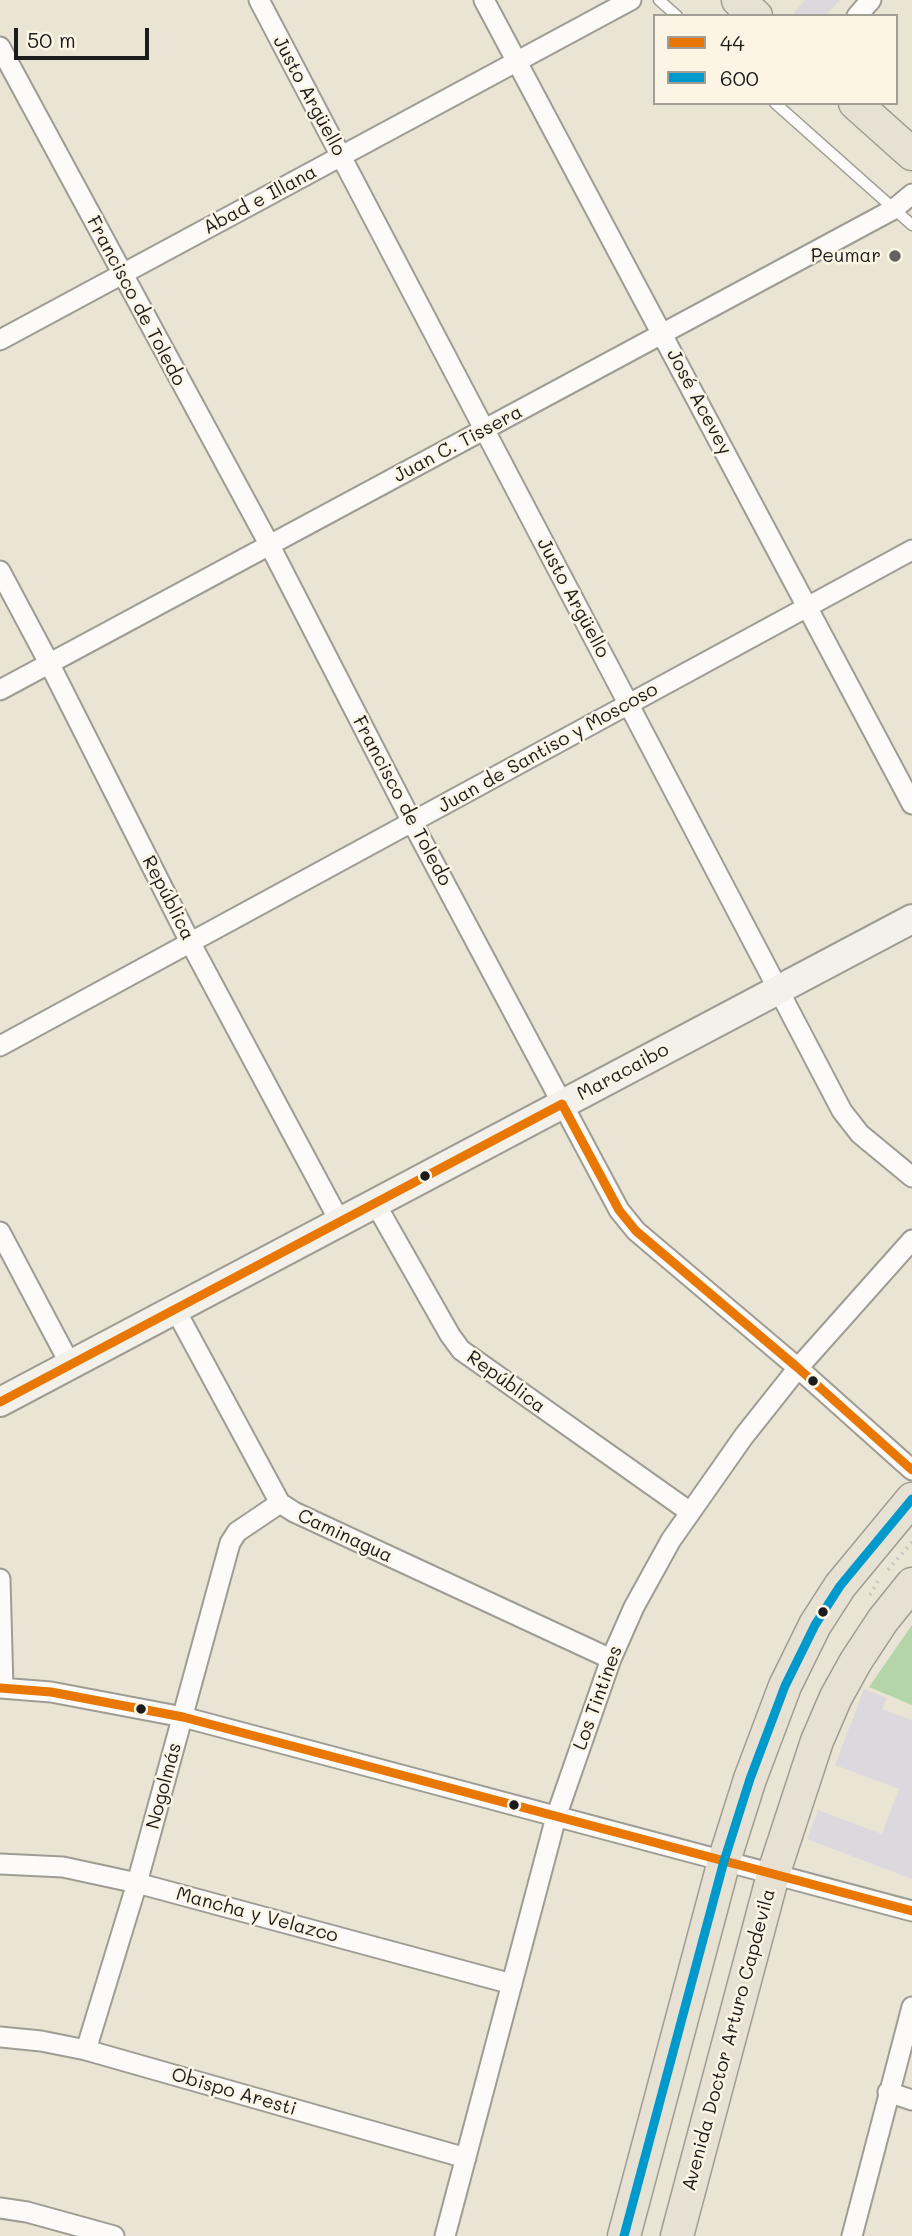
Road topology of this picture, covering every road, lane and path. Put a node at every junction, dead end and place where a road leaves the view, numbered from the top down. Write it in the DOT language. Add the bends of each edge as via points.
graph roads {
  1 [pos="259,0"];
  2 [pos="484,0"];
  3 [pos="631,0"];
  4 [pos="659,0"];
  5 [pos="738,0"];
  6 [pos="871,0"];
  7 [pos="675,14"];
  8 [pos="754,14"];
  9 [pos="859,14"];
  10 [pos="0,47"];
  11 [pos="517,62"];
  12 [pos="777,105"];
  13 [pos="857,105"];
  14 [pos="912,154"];
  15 [pos="341,157"];
  16 [pos="912,194"];
  17 [pos="894,209"];
  18 [pos="912,225"];
  19 [pos="121,275"];
  20 [pos="663,334"];
  21 [pos="0,340"];
  22 [pos="485,430"];
  23 [pos="269,544"];
  24 [pos="912,550"];
  25 [pos="0,571"];
  26 [pos="807,607"];
  27 [pos="49,663"];
  28 [pos="0,690"];
  29 [pos="628,704"];
  30 [pos="912,804"];
  31 [pos="412,822"];
  32 [pos="912,919"];
  33 [pos="190,942"];
  34 [pos="778,989"];
  35 [pos="0,1046"];
  36 [pos="562,1104"];
  37 [pos="912,1177"];
  38 [pos="375,1203"];
  39 [pos="340,1222"];
  40 [pos="0,1232"];
  41 [pos="912,1240"];
  42 [pos="175,1309"];
  43 [pos="71,1364"];
  44 [pos="798,1368"];
  45 [pos="0,1402"];
  46 [pos="912,1470"];
  47 [pos="912,1499"];
  48 [pos="280,1503"];
  49 [pos="690,1512"];
  50 [pos="0,1579"];
  51 [pos="912,1584"];
  52 [pos="611,1659"];
  53 [pos="1,1688"];
  54 [pos="183,1717"];
  55 [pos="556,1817"];
  56 [pos="724,1861"];
  57 [pos="0,1864"];
  58 [pos="773,1875"];
  59 [pos="137,1883"];
  60 [pos="912,1911"];
  61 [pos="512,1984"];
  62 [pos="912,2007"];
  63 [pos="0,2037"];
  64 [pos="86,2050"];
  65 [pos="888,2092"];
  66 [pos="912,2100"];
  67 [pos="466,2158"];
  68 [pos="0,2208"];
  69 [pos="114,2236"];
  70 [pos="447,2236"];
  71 [pos="624,2236"];
  72 [pos="677,2236"];
  73 [pos="852,2236"];
  1 -- 15 [label="street, Justo Argüello"];
  2 -- 11 [label="street, José Acevey"];
  3 -- 11 [label="street, Abad e Illana"];
  4 -- 7 [label="lane"];
  5 -- 8 [label="main road"];
  6 -- 9 [label="street"];
  10 -- 19 [label="street, Francisco de Toledo"];
  11 -- 15 [label="street, Abad e Illana"];
  11 -- 20 [label="street, José Acevey"];
  12 -- 17 [label="lane"];
  13 -- 14 [label="main road"];
  15 -- 19 [label="street, Abad e Illana"];
  15 -- 22 [label="street, Justo Argüello"];
  16 -- 17 [label="street, Juan C. Tissera"];
  17 -- 18 [label="lane"];
  17 -- 20 [label="street, Juan C. Tissera"];
  19 -- 21 [label="street, Abad e Illana"];
  19 -- 23 [label="street, Francisco de Toledo"];
  20 -- 22 [label="street, Juan C. Tissera"];
  20 -- 26 [label="street, José Acevey"];
  22 -- 23 [label="street, Juan C. Tissera"];
  22 -- 29 [label="street, Justo Argüello"];
  23 -- 27 [label="street, Juan C. Tissera"];
  23 -- 31 [label="street, Francisco de Toledo"];
  24 -- 26 [label="street, Juan de Santiso y Moscoso"];
  25 -- 27 [label="street, República"];
  26 -- 29 [label="street, Juan de Santiso y Moscoso"];
  26 -- 30 [label="street, José Acevey"];
  27 -- 28 [label="street, Juan C. Tissera"];
  27 -- 33 [label="street, República"];
  29 -- 31 [label="street, Juan de Santiso y Moscoso"];
  29 -- 34 [label="street, Justo Argüello"];
  31 -- 33 [label="street, Juan de Santiso y Moscoso"];
  31 -- 36 [label="street, Francisco de Toledo"];
  32 -- 34 [label="main road, Maracaibo"];
  33 -- 35 [label="street, Juan de Santiso y Moscoso"];
  33 -- 39 [label="street, República"];
  34 -- 36 [label="main road, Maracaibo"];
  34 -- 37 [label="street, Justo Argüello" via="851,1125"];
  36 -- 38 [label="main road, Maracaibo"];
  36 -- 44 [label="street, Francisco de Toledo" via="619,1210 636,1231"];
  38 -- 39 [label="main road, Maracaibo"];
  38 -- 49 [label="street, República" via="461,1350"];
  39 -- 42 [label="main road, Maracaibo"];
  40 -- 43 [label="street"];
  41 -- 44 [label="street, Los Tintines"];
  42 -- 43 [label="main road, Maracaibo"];
  42 -- 48 [label="street, Caminagua"];
  43 -- 45 [label="main road, Maracaibo"];
  44 -- 46 [label="street, Francisco de Toledo"];
  44 -- 49 [label="street, Los Tintines"];
  47 -- 56 [label="main road" via="840,1586 815,1625 785,1686"];
  48 -- 52 [label="street, Caminagua"];
  48 -- 54 [label="street, Nogolmás" via="237,1532 230,1543"];
  49 -- 52 [label="street, Los Tintines" via="634,1607"];
  50 -- 53 [label="street"];
  51 -- 58 [label="main road, Avenida Doctor Arturo Capdevila" via="883,1620 836,1697"];
  52 -- 55 [label="street, Los Tintines"];
  53 -- 54 [label="street" via="61,1693"];
  54 -- 55 [label="street"];
  54 -- 59 [label="street, Nogolmás"];
  55 -- 56 [label="street"];
  55 -- 61 [label="street, Los Tintines"];
  56 -- 58 [label="street"];
  56 -- 71 [label="main road"];
  57 -- 59 [label="street, Mancha y Velazco" via="63,1867"];
  58 -- 60 [label="street"];
  58 -- 72 [label="main road, Avenida Doctor Arturo Capdevila"];
  59 -- 61 [label="street, Mancha y Velazco"];
  59 -- 64 [label="street, Nogolmás"];
  61 -- 67 [label="street, Los Tintines"];
  62 -- 65 [label="street"];
  63 -- 64 [label="street, Obispo Aresti"];
  64 -- 67 [label="street, Obispo Aresti"];
  65 -- 66 [label="street"];
  65 -- 73 [label="street"];
  67 -- 70 [label="street, Los Tintines"];
  68 -- 69 [label="street"];
}
